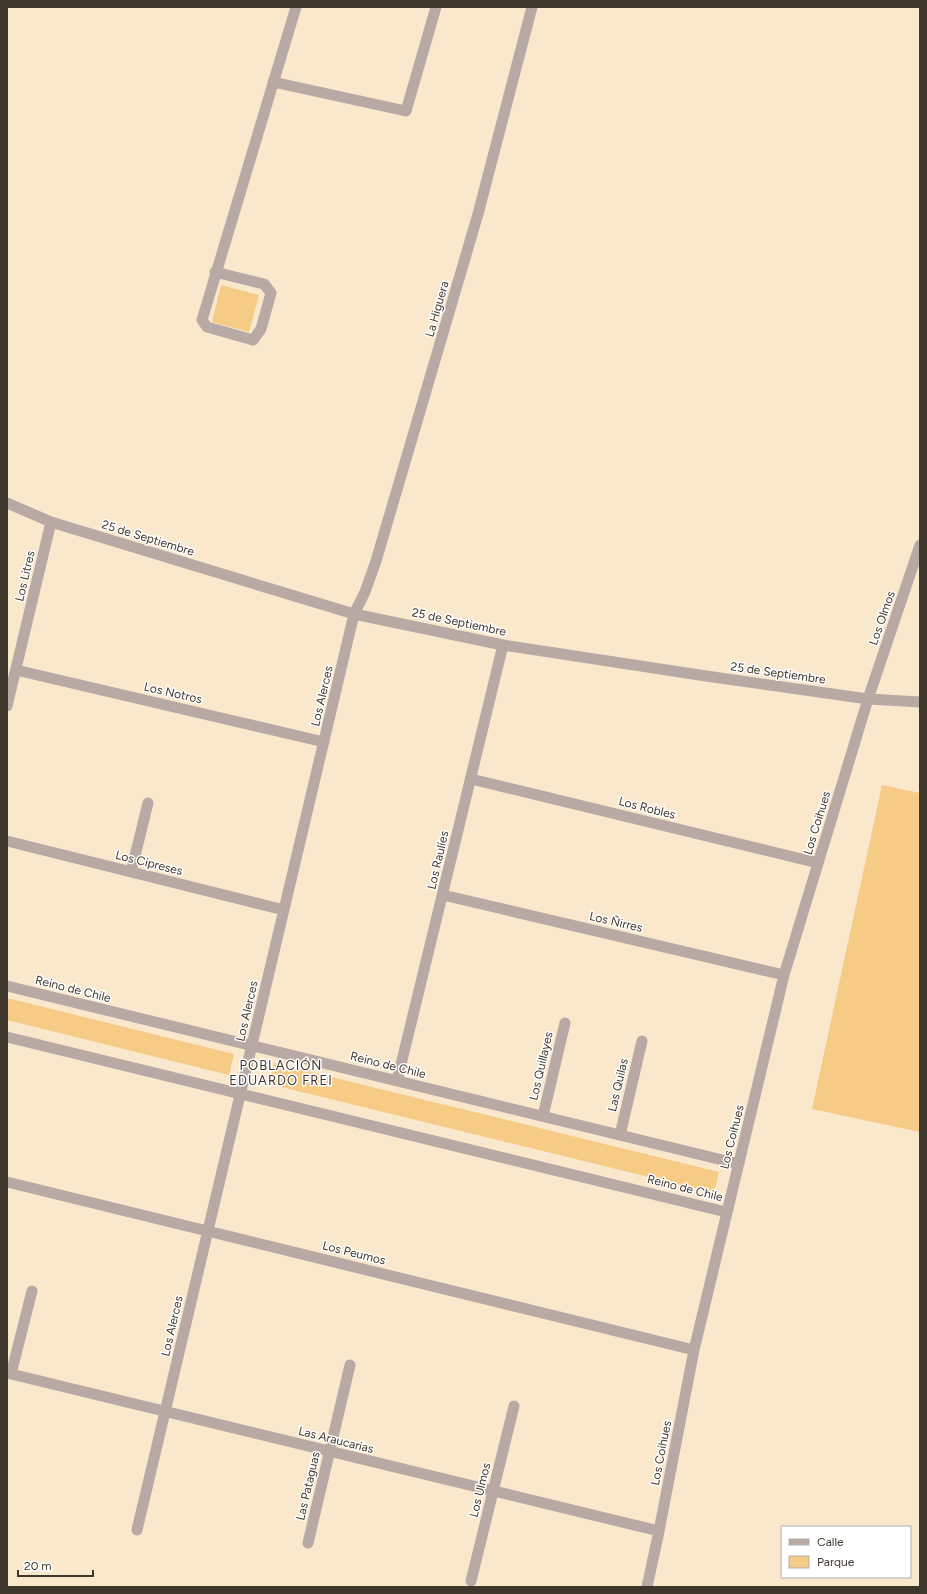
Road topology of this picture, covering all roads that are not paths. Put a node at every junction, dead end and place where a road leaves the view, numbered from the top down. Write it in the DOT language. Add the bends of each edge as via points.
graph roads {
  1 [pos="296,7"];
  2 [pos="436,7"];
  3 [pos="532,7"];
  4 [pos="273,82"];
  5 [pos="215,272"];
  6 [pos="7,503"];
  7 [pos="51,522"];
  8 [pos="920,545"];
  9 [pos="354,614"];
  10 [pos="503,645"];
  11 [pos="16,670"];
  12 [pos="868,699"];
  13 [pos="920,702"];
  14 [pos="7,706"];
  15 [pos="324,742"];
  16 [pos="470,779"];
  17 [pos="148,803"];
  18 [pos="7,841"];
  19 [pos="818,863"];
  20 [pos="131,872"];
  21 [pos="443,895"];
  22 [pos="284,910"];
  23 [pos="784,975"];
  24 [pos="7,986"];
  25 [pos="565,1023"];
  26 [pos="7,1037"];
  27 [pos="642,1041"];
  28 [pos="252,1046"];
  29 [pos="398,1081"];
  30 [pos="241,1094"];
  31 [pos="543,1116"];
  32 [pos="620,1135"];
  33 [pos="739,1164"];
  34 [pos="7,1182"];
  35 [pos="726,1212"];
  36 [pos="208,1230"];
  37 [pos="32,1292"];
  38 [pos="694,1350"];
  39 [pos="350,1365"];
  40 [pos="9,1374"];
  41 [pos="514,1406"];
  42 [pos="166,1412"];
  43 [pos="330,1451"];
  44 [pos="493,1491"];
  45 [pos="137,1530"];
  46 [pos="659,1531"];
  47 [pos="308,1543"];
  48 [pos="470,1581"];
  49 [pos="647,1587"];
  1 -- 4 [label="street"];
  2 -- 4 [label="street" via="406,111"];
  3 -- 9 [label="street, La Higuera" via="478,214 438,352 376,561"];
  4 -- 5 [label="street"];
  5 -- 5 [label="street" via="202,320 207,327 253,340 261,329 271,293 264,284"];
  6 -- 7 [label="street, 25 de Septiembre"];
  7 -- 9 [label="street, 25 de Septiembre"];
  7 -- 11 [label="street, Los Litres"];
  8 -- 12 [label="street, Los Olmos"];
  9 -- 10 [label="street, 25 de Septiembre"];
  9 -- 15 [label="street, Los Alerces"];
  10 -- 12 [label="street, 25 de Septiembre"];
  10 -- 16 [label="street, Los Raulíes"];
  11 -- 14 [label="street, Los Litres"];
  11 -- 15 [label="street, Los Notros"];
  12 -- 13 [label="street, 25 de Septiembre"];
  12 -- 19 [label="street, Los Coihues"];
  15 -- 22 [label="street, Los Alerces"];
  16 -- 19 [label="street, Los Robles"];
  16 -- 21 [label="street, Los Raulíes"];
  17 -- 20 [label="street"];
  18 -- 20 [label="street, Los Cipreses"];
  19 -- 23 [label="street, Los Coihues"];
  20 -- 22 [label="street, Los Cipreses"];
  21 -- 23 [label="street, Los Ñirres"];
  21 -- 29 [label="street, Los Raulíes"];
  22 -- 28 [label="street, Los Alerces"];
  23 -- 33 [label="street, Los Coihues"];
  24 -- 28 [label="street, Reino de Chile"];
  25 -- 31 [label="street, Los Quillayes"];
  26 -- 30 [label="street, Reino de Chile"];
  27 -- 32 [label="street, Las Quilas"];
  28 -- 29 [label="street, Reino de Chile"];
  28 -- 30 [label="street, Los Alerces"];
  29 -- 31 [label="street, Reino de Chile"];
  30 -- 35 [label="street, Reino de Chile"];
  30 -- 36 [label="street, Los Alerces"];
  31 -- 32 [label="street, Reino de Chile"];
  32 -- 33 [label="street, Reino de Chile"];
  33 -- 35 [label="street, Los Coihues"];
  34 -- 36 [label="street, Los Peumos"];
  35 -- 38 [label="street, Los Coihues"];
  36 -- 38 [label="street, Los Peumos"];
  36 -- 42 [label="street, Los Alerces"];
  37 -- 40 [label="street"];
  38 -- 46 [label="street, Los Coihues"];
  39 -- 43 [label="street, Las Pataguas"];
  40 -- 42 [label="street, Las Araucarias"];
  41 -- 44 [label="street, Los Ulmos"];
  42 -- 43 [label="street, Las Araucarias"];
  42 -- 45 [label="street, Los Alerces"];
  43 -- 44 [label="street, Las Araucarias"];
  43 -- 47 [label="street, Las Pataguas"];
  44 -- 46 [label="street, Las Araucarias"];
  44 -- 48 [label="street, Los Ulmos"];
  46 -- 49 [label="street, Los Coihues"];
}
